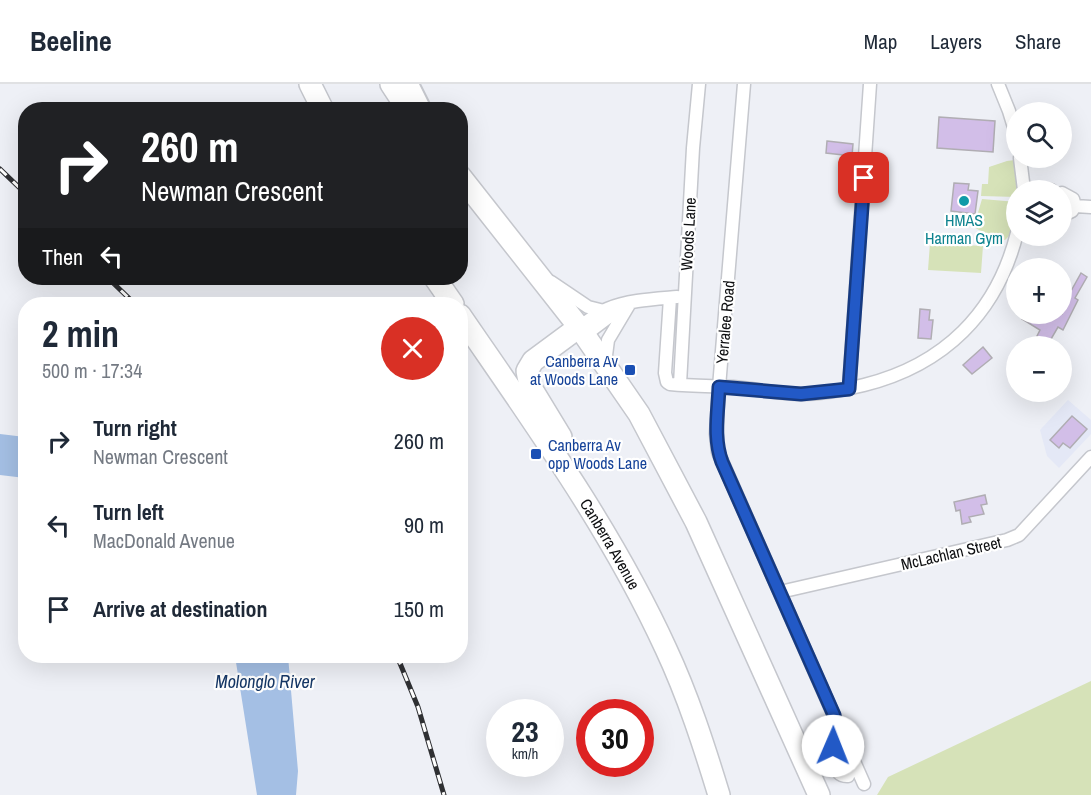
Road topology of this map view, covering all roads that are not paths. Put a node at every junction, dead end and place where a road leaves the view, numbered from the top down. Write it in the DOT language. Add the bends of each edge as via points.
graph roads {
  1 [pos="310,84"];
  2 [pos="391,84"];
  3 [pos="410,84"];
  4 [pos="699,84"];
  5 [pos="744,84"];
  6 [pos="870,84"];
  7 [pos="998,84"];
  8 [pos="319,102"];
  9 [pos="403,102"];
  10 [pos="419,102"];
  11 [pos="1006,102"];
  12 [pos="468,184"];
  13 [pos="1072,198"];
  14 [pos="1074,206"];
  15 [pos="1091,207"];
  16 [pos="1072,211"];
  17 [pos="1013,246"];
  18 [pos="535,271"];
  19 [pos="685,297"];
  20 [pos="670,298"];
  21 [pos="627,304"];
  22 [pos="604,310"];
  23 [pos="468,327"];
  24 [pos="582,331"];
  25 [pos="605,363"];
  26 [pos="498,370"];
  27 [pos="527,372"];
  28 [pos="680,384"];
  29 [pos="719,387"];
  30 [pos="849,389"];
  31 [pos="1091,457"];
  32 [pos="780,592"];
  33 [pos="667,650"];
  34 [pos="834,715"];
  35 [pos="850,754"];
  36 [pos="864,784"];
  37 [pos="719,795"];
  38 [pos="819,795"];
  1 -- 8 [label="highway"];
  2 -- 9 [label="highway"];
  3 -- 10 [label="main road"];
  4 -- 19 [label="street, Woods Lane"];
  5 -- 29 [label="street, Yerralee Road"];
  6 -- 30 [label="street"];
  7 -- 11 [label="street"];
  12 -- 18 [label="highway"];
  13 -- 14 [label="street"];
  14 -- 15 [label="street"];
  14 -- 16 [label="street"];
  17 -- 30 [label="street" via="1005,272 981,313 949,346 906,370"];
  18 -- 22 [label="street" via="588,307"];
  18 -- 24 [label="highway"];
  19 -- 20 [label="street"];
  19 -- 28 [label="street, Woods Lane"];
  20 -- 21 [label="street"];
  20 -- 28 [label="street" via="665,376 670,384"];
  21 -- 22 [label="street"];
  21 -- 24 [label="street"];
  21 -- 25 [label="street" via="608,340"];
  22 -- 24 [label="street"];
  23 -- 26 [label="highway, Canberra Avenue"];
  24 -- 25 [label="highway"];
  24 -- 27 [label="highway" via="541,366"];
  25 -- 38 [label="highway" via="639,414 696,522"];
  26 -- 27 [label="highway"];
  26 -- 33 [label="highway, Canberra Avenue" via="597,519"];
  27 -- 33 [label="highway" via="530,386 621,542"];
  28 -- 29 [label="street"];
  29 -- 30 [label="street" via="801,394"];
  29 -- 32 [label="street, Yerralee Road" via="718,452"];
  31 -- 32 [label="street, McLachlan Street" via="1019,534 1007,540"];
  32 -- 34 [label="street, Yerralee Road"];
  33 -- 37 [label="highway, Canberra Avenue"];
  34 -- 35 [label="street, Yerralee Road"];
  34 -- 35 [label="street, Yerralee Road" via="833,760 843,776 851,772"];
  35 -- 36 [label="street, Yerralee Road"];
}
